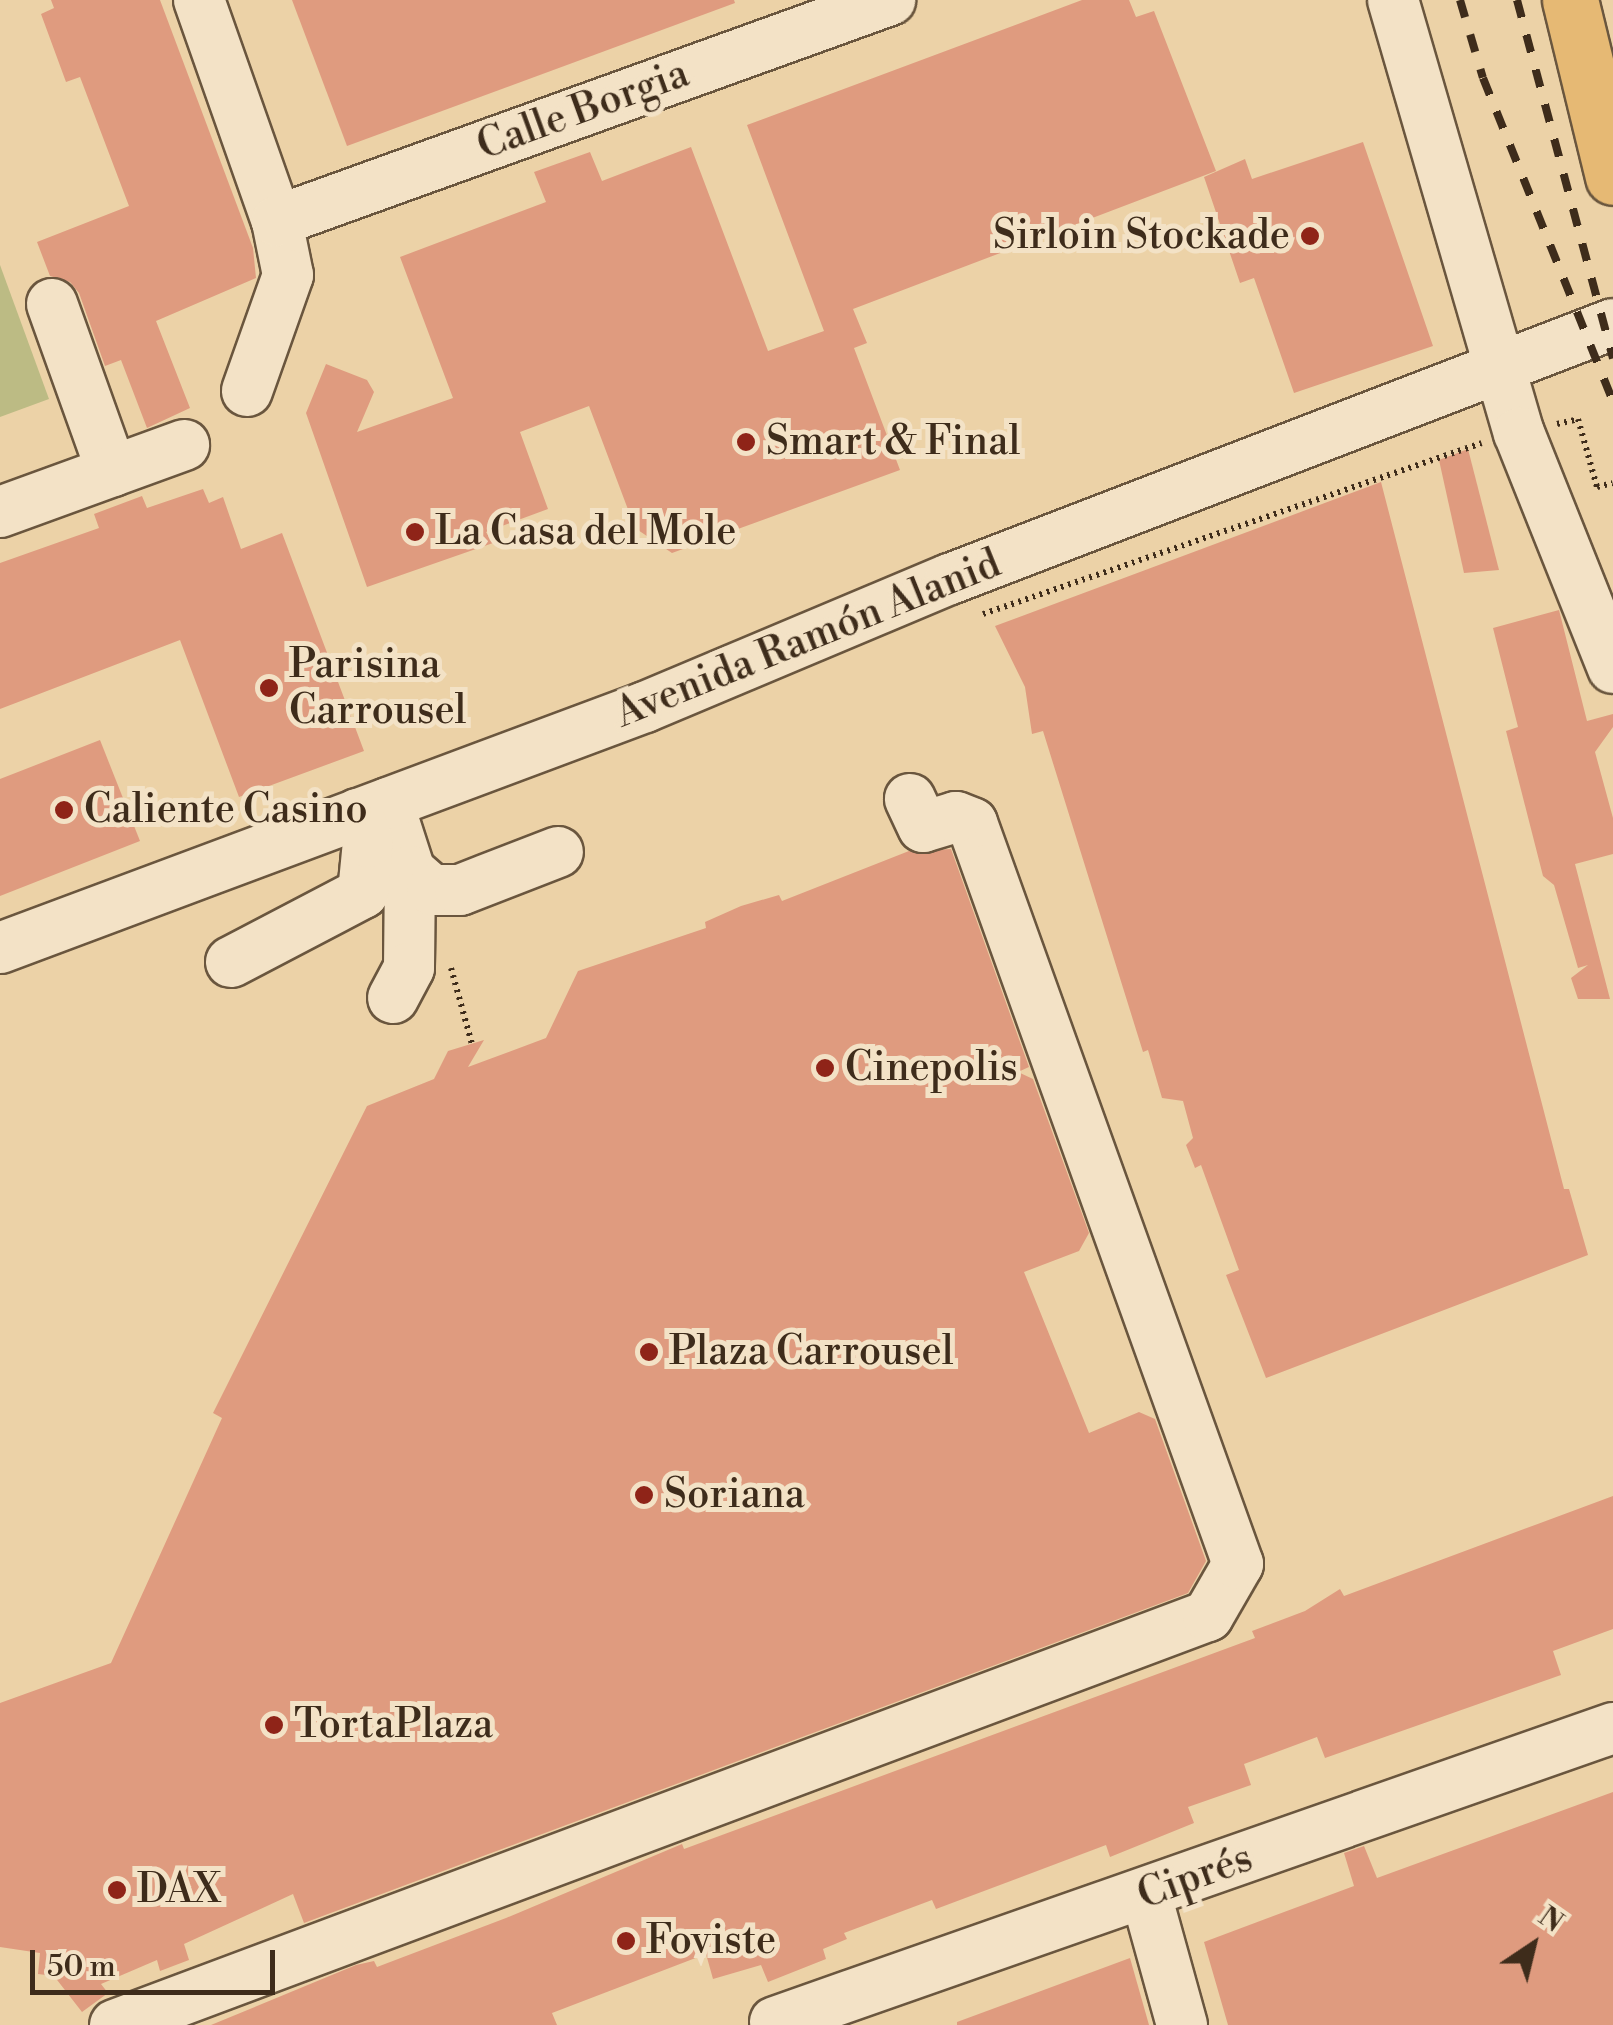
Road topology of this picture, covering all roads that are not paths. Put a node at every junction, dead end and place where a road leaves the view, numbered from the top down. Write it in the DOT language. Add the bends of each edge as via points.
graph roads {
  1 [pos="198,0"];
  2 [pos="890,0"];
  3 [pos="1393,0"];
  4 [pos="1570,0"];
  5 [pos="1613,177"];
  6 [pos="277,221"];
  7 [pos="52,304"];
  8 [pos="1613,324"];
  9 [pos="1499,364"];
  10 [pos="247,391"];
  11 [pos="184,445"];
  12 [pos="112,472"];
  13 [pos="0,512"];
  14 [pos="1594,562"];
  15 [pos="1613,668"];
  16 [pos="910,798"];
  17 [pos="373,809"];
  18 [pos="558,852"];
  19 [pos="410,870"];
  20 [pos="0,948"];
  21 [pos="231,962"];
  22 [pos="393,998"];
  23 [pos="1613,1728"];
  24 [pos="1146,1896"];
  25 [pos="775,2022"];
  26 [pos="116,2025"];
  27 [pos="1182,2025"];
  1 -- 6 [label="street"];
  2 -- 6 [label="street, Calle Borgia"];
  3 -- 9 [label="street"];
  4 -- 5 [label="main road"];
  6 -- 10 [label="street" via="288,275"];
  7 -- 12 [label="street"];
  8 -- 9 [label="street, Avenida Ramón Alanid"];
  9 -- 14 [label="street" via="1519,433"];
  9 -- 17 [label="street, Avenida Ramón Alanid"];
  11 -- 12 [label="street"];
  12 -- 13 [label="street"];
  14 -- 15 [label="street"];
  16 -- 26 [label="street" via="923,828 956,817 972,823 1238,1564 1208,1616"];
  17 -- 19 [label="street"];
  17 -- 20 [label="street, Avenida Ramón Alanid"];
  17 -- 21 [label="street" via="362,893"];
  18 -- 19 [label="street" via="460,890 432,890"];
  19 -- 22 [label="street" via="410,955"];
  23 -- 24 [label="street, Ciprés"];
  24 -- 25 [label="street, Ciprés"];
  24 -- 27 [label="street"];
}
